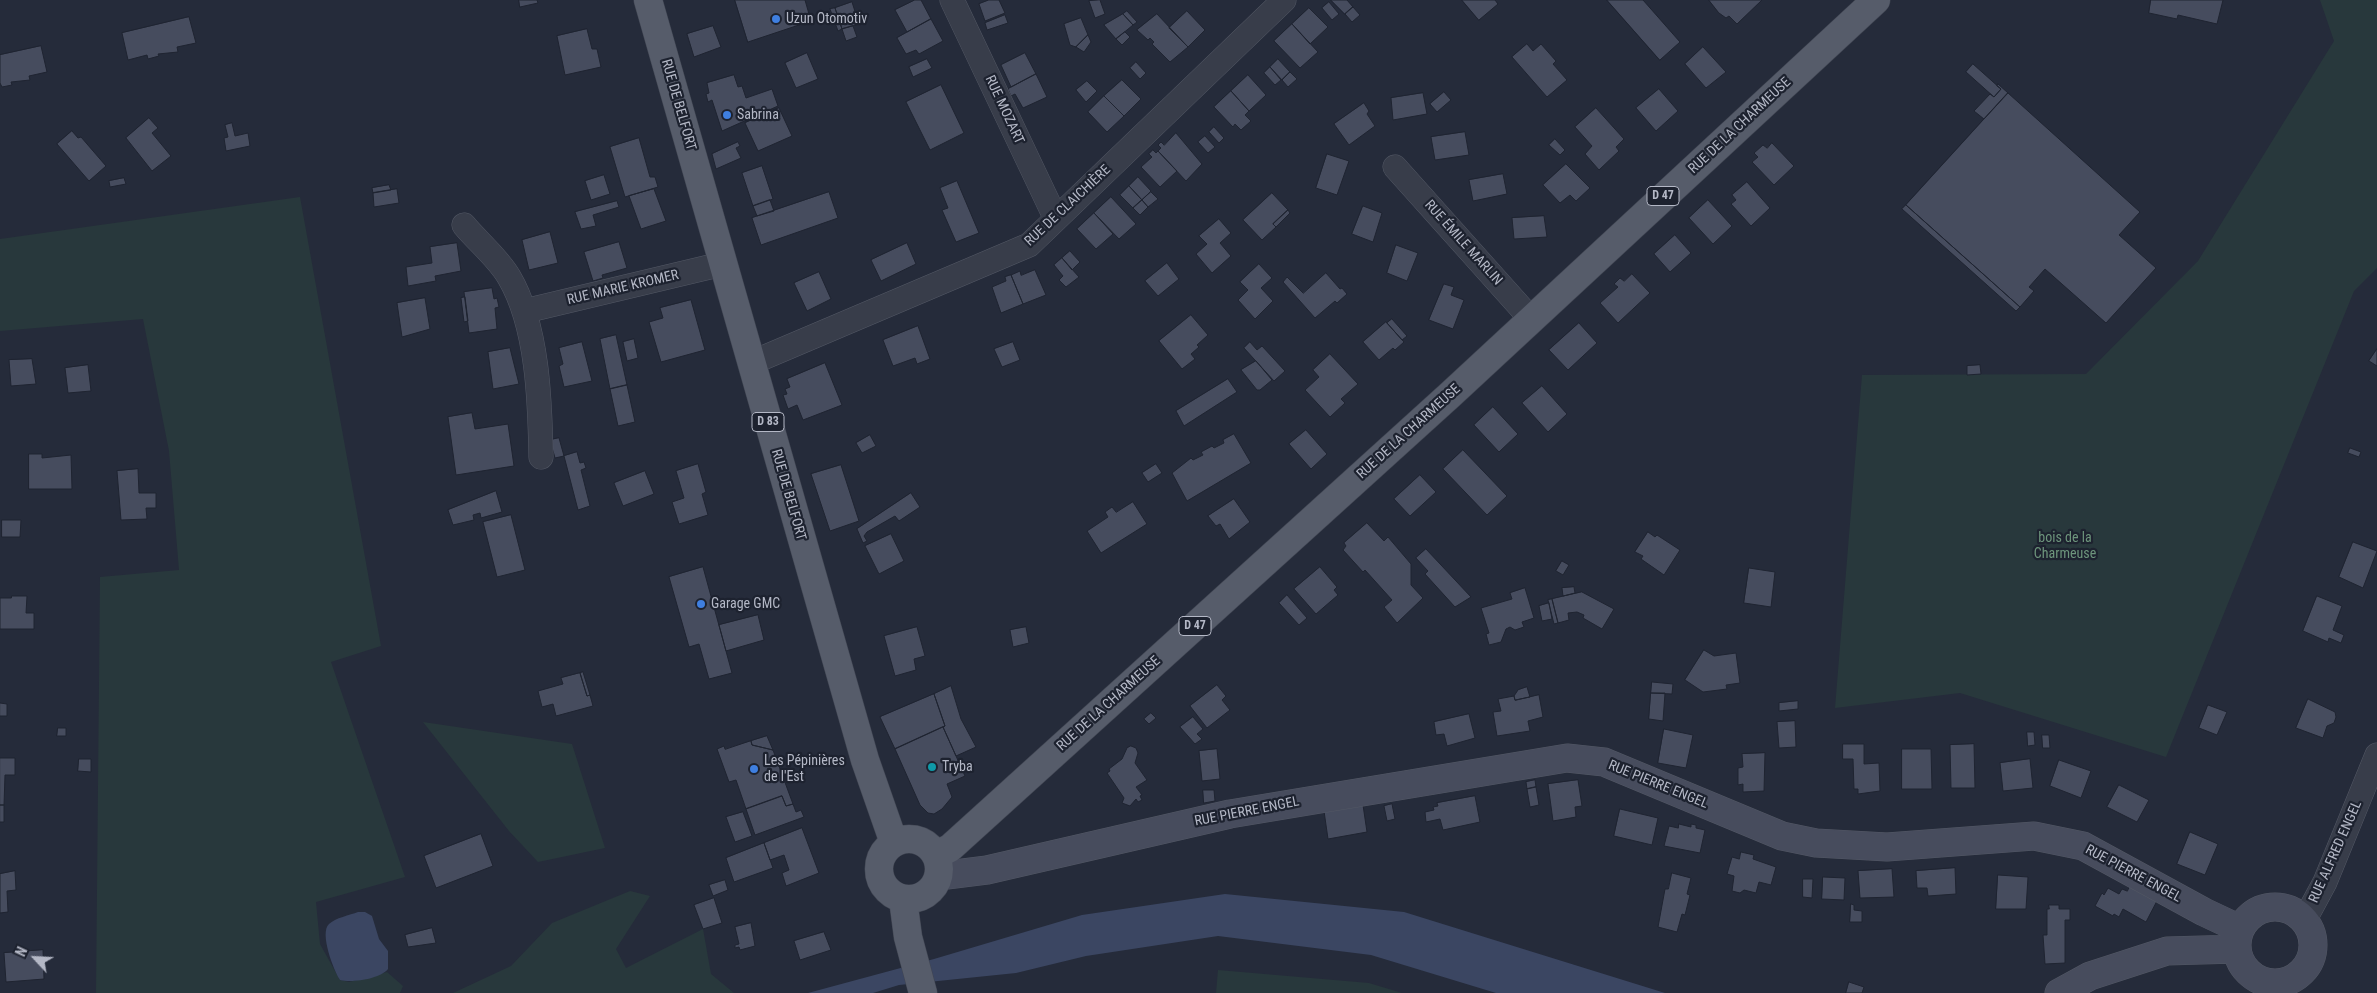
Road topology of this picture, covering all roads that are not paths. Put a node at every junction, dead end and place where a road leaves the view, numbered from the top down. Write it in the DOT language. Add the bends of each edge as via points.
graph roads {
  1 [pos="648,0"];
  2 [pos="952,0"];
  3 [pos="1284,0"];
  4 [pos="1876,0"];
  5 [pos="1395,167"];
  6 [pos="1056,219"];
  7 [pos="464,225"];
  8 [pos="722,264"];
  9 [pos="525,310"];
  10 [pos="1531,319"];
  11 [pos="751,363"];
  12 [pos="541,457"];
  13 [pos="2377,755"];
  14 [pos="894,843"];
  15 [pos="937,865"];
  16 [pos="903,899"];
  17 [pos="2304,921"];
  18 [pos="2239,939"];
  19 [pos="2300,985"];
  20 [pos="923,993"];
  21 [pos="2058,993"];
  1 -- 8 [label="main road, RUE DE BELFORT / D 83"];
  2 -- 6 [label="street, RUE MOZART"];
  3 -- 6 [label="street, RUE DE CLAICHIÈRE"];
  4 -- 10 [label="main road, RUE DE LA CHARMEUSE / D 47"];
  5 -- 10 [label="street, RUE ÉMILE MARLIN"];
  6 -- 11 [label="street, RUE DE CLAICHIÈRE" via="1029,246"];
  7 -- 9 [label="street" via="509,276"];
  8 -- 9 [label="street, RUE MARIE KROMER"];
  8 -- 11 [label="main road, RUE DE BELFORT / D 83"];
  9 -- 12 [label="street" via="539,394"];
  10 -- 15 [label="main road, RUE DE LA CHARMEUSE / D 47" via="950,848"];
  11 -- 14 [label="main road, RUE DE BELFORT / D 83" via="867,768"];
  13 -- 17 [label="street, RUE ALFRED ENGEL" via="2325,882"];
  14 -- 15 [label="main road" via="913,839 930,847"];
  14 -- 16 [label="main road" via="886,849 878,868 880,879 893,895"];
  15 -- 16 [label="main road" via="929,892 912,900"];
  15 -- 18 [label="street, RUE PIERRE ENGEL" via="987,870 1230,814 1567,758 1604,762 1782,836 1816,843 1887,847 2034,836 2083,846 2204,912"];
  16 -- 20 [label="main road"];
  17 -- 18 [label="street" via="2295,912 2270,907 2248,918"];
  17 -- 19 [label="street" via="2312,945"];
  18 -- 19 [label="street" via="2244,966 2258,979"];
  18 -- 21 [label="street" via="2167,951 2090,976"];
}
